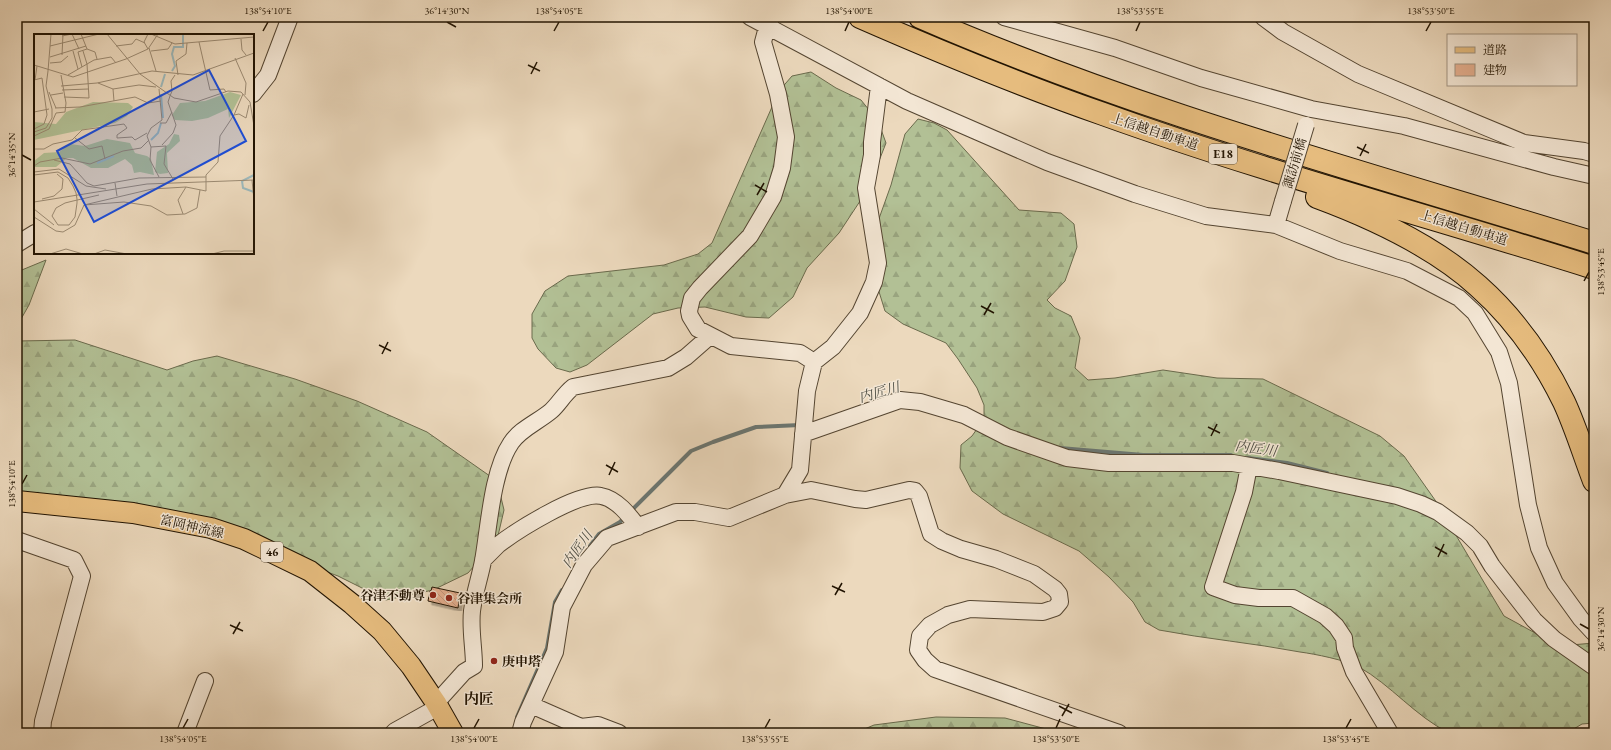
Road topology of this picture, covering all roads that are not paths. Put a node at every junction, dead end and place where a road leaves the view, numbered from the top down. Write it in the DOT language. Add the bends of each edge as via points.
graph roads {
  1 [pos="290,17"];
  2 [pos="750,17"];
  3 [pos="860,17"];
  4 [pos="920,17"];
  5 [pos="1004,17"];
  6 [pos="1263,17"];
  7 [pos="770,22"];
  8 [pos="1009,80"];
  9 [pos="879,86"];
  10 [pos="254,93"];
  11 [pos="1311,109"];
  12 [pos="1594,154"];
  13 [pos="1594,176"];
  14 [pos="1414,188"];
  15 [pos="1276,226"];
  16 [pos="34,234"];
  17 [pos="1594,234"];
  18 [pos="1594,243"];
  19 [pos="17,244"];
  20 [pos="1594,268"];
  21 [pos="710,336"];
  22 [pos="814,362"];
  23 [pos="803,434"];
  24 [pos="1250,466"];
  25 [pos="1594,482"];
  26 [pos="785,495"];
  27 [pos="17,501"];
  28 [pos="638,527"];
  29 [pos="17,540"];
  30 [pos="483,560"];
  31 [pos="1594,633"];
  32 [pos="1594,667"];
  33 [pos="204,681"];
  34 [pos="437,705"];
  35 [pos="531,706"];
  36 [pos="42,733"];
  37 [pos="185,733"];
  38 [pos="393,733"];
  39 [pos="453,733"];
  40 [pos="520,733"];
  41 [pos="619,733"];
  42 [pos="1119,733"];
  43 [pos="1390,733"];
  1 -- 10 [label="street" via="268,75"];
  2 -- 7 [label="street"];
  3 -- 8 [label="highway, 上信越自動車道 / E18"];
  4 -- 14 [label="highway, 上信越自動車道 / E18" via="1137,100"];
  5 -- 11 [label="street" via="1115,48 1201,78"];
  6 -- 12 [label="street" via="1283,32 1358,74 1524,143"];
  7 -- 9 [label="street"];
  7 -- 21 [label="street" via="763,42 778,94 786,137 782,168 772,197 750,236 692,298 690,316 698,329"];
  8 -- 20 [label="highway, 上信越自動車道 / E18" via="1201,147"];
  8 -- 25 [label="highway" via="1080,111 1338,204 1397,232 1454,267 1500,307 1535,352 1564,402"];
  9 -- 15 [label="street" via="907,101 1047,162 1134,194 1206,216"];
  9 -- 22 [label="street" via="866,188 878,263 874,282 860,313 833,347"];
  11 -- 13 [label="street" via="1404,126"];
  11 -- 15 [label="street, 諏訪前橋, bridge"];
  14 -- 17 [label="highway"];
  14 -- 18 [label="highway, 上信越自動車道 / E18"];
  15 -- 31 [label="street" via="1340,251 1407,271 1459,298 1475,313 1499,352 1509,383 1528,506 1539,548 1554,583"];
  16 -- 19 [label="street"];
  21 -- 22 [label="street" via="731,346 800,353"];
  21 -- 30 [label="street" via="686,357 668,368 573,387 550,412 528,426 511,442 501,461"];
  22 -- 23 [label="street" via="807,391"];
  23 -- 24 [label="street" via="900,400 920,402 964,415 1006,437 1067,458 1110,463 1233,463"];
  23 -- 26 [label="street" via="800,470"];
  24 -- 32 [label="street" via="1397,496 1438,512 1468,532 1534,620 1554,639"];
  24 -- 43 [label="street" via="1213,587 1235,595 1293,598 1325,616 1344,638 1354,672"];
  26 -- 28 [label="street" via="729,518 695,512 676,512"];
  26 -- 42 [label="street" via="811,490 854,500 866,500 909,490 915,491 919,496 931,534 961,549 1034,574 1059,594 1060,602 1055,608 1043,612 970,608 948,615 930,625 920,636 918,650 936,669"];
  27 -- 34 [label="main road, 富岡神流線 / 46" via="133,514 211,528 244,539 271,552 310,571 382,631 411,666"];
  28 -- 30 [label="street" via="615,502 602,496 585,497 558,507 498,545"];
  28 -- 35 [label="street" via="607,538 584,565 562,607 555,652"];
  29 -- 36 [label="street" via="74,560 82,576 42,721"];
  30 -- 34 [label="street" via="472,611 474,666 464,672"];
  33 -- 37 [label="street"];
  34 -- 38 [label="street"];
  34 -- 39 [label="main road, 富岡神流線 / 46"];
  35 -- 40 [label="street"];
  35 -- 41 [label="street" via="580,727 598,725"];
}
